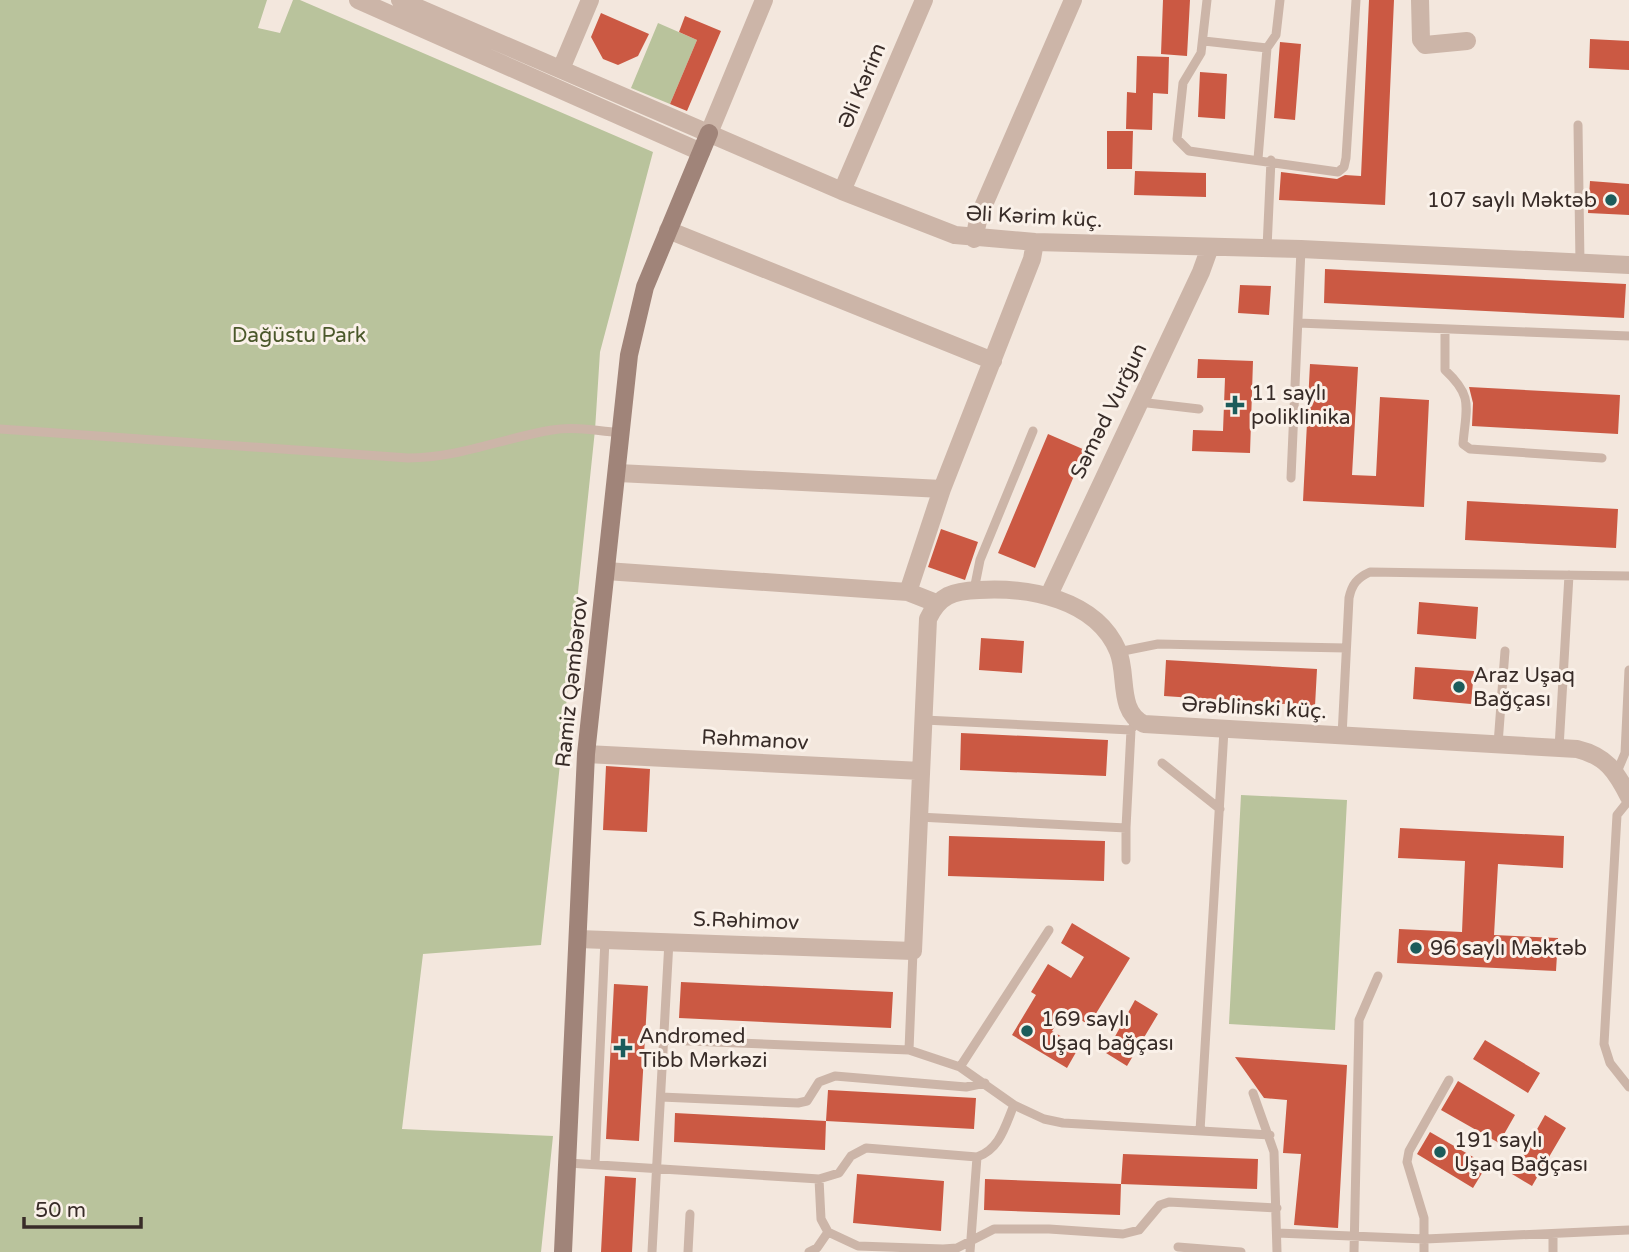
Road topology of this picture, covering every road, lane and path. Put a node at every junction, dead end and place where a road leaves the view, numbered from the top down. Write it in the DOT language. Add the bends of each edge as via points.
graph roads {
  1 [pos="358,0"];
  2 [pos="400,0"];
  3 [pos="590,0"];
  4 [pos="764,0"];
  5 [pos="924,0"];
  6 [pos="1073,0"];
  7 [pos="1207,0"];
  8 [pos="1280,0"];
  9 [pos="1356,0"];
  10 [pos="1420,0"];
  11 [pos="428,6"];
  12 [pos="1205,41"];
  13 [pos="1467,41"];
  14 [pos="1267,48"];
  15 [pos="561,69"];
  16 [pos="1578,125"];
  17 [pos="709,133"];
  18 [pos="701,152"];
  19 [pos="1258,159"];
  20 [pos="1271,160"];
  21 [pos="842,191"];
  22 [pos="668,230"];
  23 [pos="974,239"];
  24 [pos="1035,242"];
  25 [pos="1210,247"];
  26 [pos="1267,248"];
  27 [pos="1301,249"];
  28 [pos="1580,263"];
  29 [pos="1629,265"];
  30 [pos="1298,323"];
  31 [pos="1445,330"];
  32 [pos="1629,336"];
  33 [pos="993,360"];
  34 [pos="1139,402"];
  35 [pos="1199,409"];
  36 [pos="0,429"];
  37 [pos="1033,431"];
  38 [pos="622,433"];
  39 [pos="1602,458"];
  40 [pos="618,473"];
  41 [pos="1291,478"];
  42 [pos="942,489"];
  43 [pos="606,571"];
  44 [pos="1569,575"];
  45 [pos="1629,576"];
  46 [pos="974,590"];
  47 [pos="908,592"];
  48 [pos="1049,595"];
  49 [pos="936,603"];
  50 [pos="1346,648"];
  51 [pos="1505,651"];
  52 [pos="1118,652"];
  53 [pos="1629,670"];
  54 [pos="924,720"];
  55 [pos="1134,725"];
  56 [pos="1224,730"];
  57 [pos="1342,736"];
  58 [pos="1498,744"];
  59 [pos="1559,748"];
  60 [pos="586,754"];
  61 [pos="1162,762"];
  62 [pos="921,771"];
  63 [pos="1617,772"];
  64 [pos="1629,798"];
  65 [pos="1220,808"];
  66 [pos="919,817"];
  67 [pos="1126,828"];
  68 [pos="1126,860"];
  69 [pos="1049,930"];
  70 [pos="578,939"];
  71 [pos="605,939"];
  72 [pos="669,941"];
  73 [pos="913,951"];
  74 [pos="1378,976"];
  75 [pos="664,1040"];
  76 [pos="909,1050"];
  77 [pos="960,1067"];
  78 [pos="1449,1080"];
  79 [pos="985,1083"];
  80 [pos="1629,1087"];
  81 [pos="1252,1093"];
  82 [pos="661,1097"];
  83 [pos="1014,1105"];
  84 [pos="1200,1131"];
  85 [pos="1270,1135"];
  86 [pos="977,1157"];
  87 [pos="568,1163"];
  88 [pos="595,1164"];
  89 [pos="656,1168"];
  90 [pos="819,1179"];
  91 [pos="1277,1208"];
  92 [pos="690,1214"];
  93 [pos="1629,1230"];
  94 [pos="828,1232"];
  95 [pos="1277,1233"];
  96 [pos="1553,1234"];
  97 [pos="1354,1237"];
  98 [pos="1425,1239"];
  99 [pos="970,1240"];
  100 [pos="1178,1247"];
  101 [pos="563,1252"];
  102 [pos="652,1252"];
  103 [pos="688,1252"];
  104 [pos="808,1252"];
  105 [pos="970,1252"];
  106 [pos="1241,1252"];
  107 [pos="1277,1252"];
  108 [pos="1354,1252"];
  109 [pos="1424,1252"];
  110 [pos="1553,1252"];
  1 -- 18 [label="street"];
  2 -- 11 [label="street, Əli Kərim küç."];
  3 -- 15 [label="street"];
  4 -- 17 [label="street"];
  5 -- 21 [label="street, Əli Kərim"];
  6 -- 23 [label="street" via="979,216"];
  7 -- 12 [label="lane"];
  8 -- 14 [label="lane" via="1276,35"];
  9 -- 20 [label="lane" via="1344,167 1338,172"];
  10 -- 13 [label="street" via="1425,45"];
  11 -- 15 [label="street, Əli Kərim küç."];
  12 -- 14 [label="lane"];
  12 -- 19 [label="lane" via="1184,83 1177,139 1189,151"];
  14 -- 19 [label="lane"];
  15 -- 17 [label="street, Əli Kərim küç."];
  16 -- 28 [label="lane"];
  17 -- 18 [label="main road, Ramiz Qəmbərov"];
  17 -- 21 [label="street, Əli Kərim küç."];
  18 -- 22 [label="main road, Ramiz Qəmbərov"];
  19 -- 20 [label="lane"];
  20 -- 26 [label="lane"];
  21 -- 23 [label="street, Əli Kərim küç." via="936,229"];
  22 -- 33 [label="street"];
  22 -- 38 [label="main road, Ramiz Qəmbərov" via="633,331"];
  23 -- 24 [label="street, Əli Kərim küç."];
  24 -- 25 [label="street, Əli Kərim küç."];
  24 -- 33 [label="street"];
  25 -- 26 [label="street, Əli Kərim küç."];
  25 -- 34 [label="street, Səməd Vurğun"];
  26 -- 27 [label="street, Əli Kərim küç."];
  27 -- 28 [label="street, Əli Kərim küç."];
  27 -- 30 [label="lane"];
  28 -- 29 [label="street, Əli Kərim küç."];
  30 -- 31 [label="lane"];
  30 -- 41 [label="lane"];
  31 -- 32 [label="lane"];
  31 -- 39 [label="lane" via="1445,370 1463,387 1463,443 1470,449"];
  33 -- 42 [label="street"];
  34 -- 35 [label="lane"];
  34 -- 48 [label="street, Səməd Vurğun"];
  36 -- 38 [label="lane" via="408,458 457,455 551,430"];
  37 -- 46 [label="lane" via="980,560"];
  38 -- 40 [label="main road, Ramiz Qəmbərov"];
  40 -- 42 [label="street"];
  40 -- 43 [label="main road, Ramiz Qəmbərov"];
  42 -- 47 [label="street"];
  43 -- 47 [label="street"];
  43 -- 60 [label="main road, Ramiz Qəmbərov"];
  44 -- 45 [label="lane"];
  44 -- 50 [label="lane" via="1370,572 1352,586"];
  44 -- 59 [label="lane"];
  46 -- 48 [label="street" via="1001,588"];
  46 -- 49 [label="street" via="944,596"];
  47 -- 49 [label="street"];
  48 -- 52 [label="street" via="1094,621"];
  49 -- 54 [label="street" via="928,619"];
  50 -- 52 [label="lane" via="1158,644"];
  50 -- 57 [label="lane"];
  51 -- 58 [label="lane"];
  52 -- 55 [label="street"];
  53 -- 63 [label="lane" via="1625,753"];
  54 -- 55 [label="lane"];
  54 -- 62 [label="street"];
  55 -- 56 [label="street, Ərəblinski küç."];
  55 -- 67 [label="lane"];
  56 -- 57 [label="street, Ərəblinski küç."];
  56 -- 65 [label="lane"];
  57 -- 58 [label="street, Ərəblinski küç."];
  58 -- 59 [label="street, Ərəblinski küç."];
  59 -- 63 [label="street, Ərəblinski küç." via="1589,752"];
  60 -- 62 [label="street, Rəhmanov"];
  60 -- 70 [label="main road, Ramiz Qəmbərov"];
  61 -- 65 [label="lane"];
  62 -- 66 [label="street"];
  63 -- 64 [label="street, Ərəblinski küç."];
  64 -- 80 [label="lane" via="1617,814 1604,1044 1610,1063"];
  65 -- 84 [label="lane"];
  66 -- 67 [label="lane"];
  66 -- 73 [label="street"];
  67 -- 68 [label="lane"];
  69 -- 77 [label="lane"];
  70 -- 71 [label="street, S.Rəhimov"];
  70 -- 87 [label="main road, Ramiz Qəmbərov"];
  71 -- 72 [label="street, S.Rəhimov"];
  71 -- 88 [label="lane"];
  72 -- 73 [label="street, S.Rəhimov"];
  72 -- 75 [label="lane"];
  73 -- 76 [label="lane"];
  74 -- 97 [label="lane" via="1359,1020"];
  75 -- 76 [label="lane"];
  75 -- 82 [label="lane"];
  76 -- 77 [label="lane"];
  77 -- 79 [label="lane"];
  78 -- 98 [label="lane" via="1407,1162 1424,1218"];
  79 -- 82 [label="lane" via="966,1087 835,1076 819,1082 807,1101 798,1103"];
  79 -- 83 [label="lane"];
  81 -- 85 [label="lane"];
  82 -- 89 [label="lane"];
  83 -- 84 [label="lane" via="1063,1123"];
  83 -- 86 [label="lane" via="999,1141"];
  84 -- 85 [label="lane"];
  85 -- 91 [label="lane"];
  86 -- 90 [label="lane" via="866,1148 851,1156 839,1173"];
  86 -- 99 [label="lane"];
  87 -- 88 [label="lane"];
  87 -- 101 [label="main road, Ramiz Qəmbərov"];
  88 -- 89 [label="lane"];
  89 -- 90 [label="lane"];
  89 -- 102 [label="lane"];
  90 -- 94 [label="lane" via="821,1219"];
  91 -- 95 [label="lane"];
  91 -- 99 [label="lane" via="1170,1202 1160,1205 1139,1230 1123,1234 994,1229"];
  92 -- 103 [label="lane"];
  93 -- 96 [label="lane"];
  94 -- 99 [label="lane" via="858,1246 943,1249"];
  94 -- 104 [label="lane" via="817,1248"];
  95 -- 97 [label="lane"];
  95 -- 107 [label="lane"];
  96 -- 98 [label="lane"];
  96 -- 110 [label="lane"];
  97 -- 98 [label="lane"];
  97 -- 108 [label="lane"];
  98 -- 109 [label="lane"];
  99 -- 105 [label="lane"];
  100 -- 106 [label="lane"];
}
